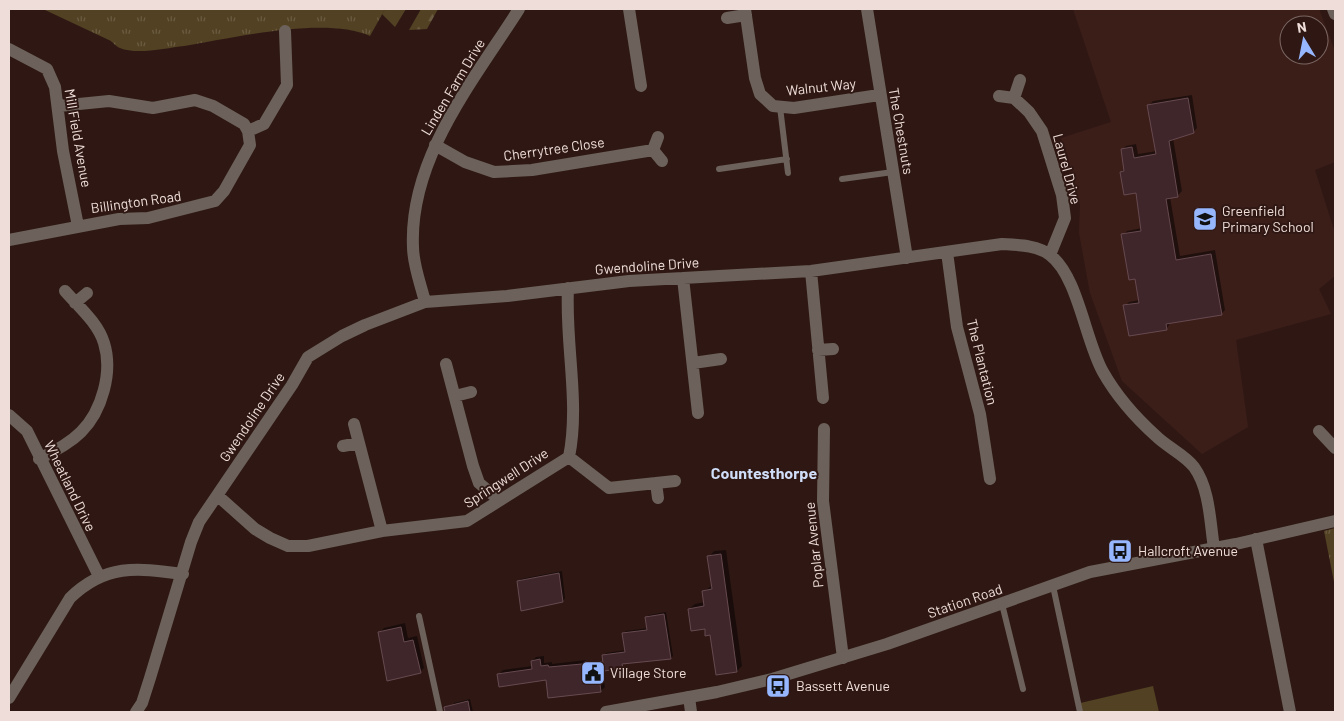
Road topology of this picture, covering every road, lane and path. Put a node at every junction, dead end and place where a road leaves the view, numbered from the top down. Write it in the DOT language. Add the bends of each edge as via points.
graph roads {
  1 [pos="519,9"];
  2 [pos="629,9"];
  3 [pos="867,9"];
  4 [pos="1333,9"];
  5 [pos="746,12"];
  6 [pos="1335,14"];
  7 [pos="727,18"];
  8 [pos="285,31"];
  9 [pos="9,48"];
  10 [pos="1020,80"];
  11 [pos="642,86"];
  12 [pos="879,95"];
  13 [pos="999,96"];
  14 [pos="1014,98"];
  15 [pos="59,106"];
  16 [pos="780,107"];
  17 [pos="248,131"];
  18 [pos="658,136"];
  19 [pos="435,145"];
  20 [pos="653,150"];
  21 [pos="787,159"];
  22 [pos="662,162"];
  23 [pos="719,169"];
  24 [pos="892,172"];
  25 [pos="788,173"];
  26 [pos="842,179"];
  27 [pos="78,226"];
  28 [pos="9,240"];
  29 [pos="947,252"];
  30 [pos="1050,255"];
  31 [pos="907,258"];
  32 [pos="811,271"];
  33 [pos="683,278"];
  34 [pos="568,288"];
  35 [pos="65,292"];
  36 [pos="87,293"];
  37 [pos="425,302"];
  38 [pos="75,303"];
  39 [pos="833,349"];
  40 [pos="818,350"];
  41 [pos="721,359"];
  42 [pos="693,363"];
  43 [pos="446,364"];
  44 [pos="471,392"];
  45 [pos="455,396"];
  46 [pos="822,398"];
  47 [pos="698,413"];
  48 [pos="9,415"];
  49 [pos="354,424"];
  50 [pos="824,429"];
  51 [pos="1319,430"];
  52 [pos="359,443"];
  53 [pos="343,446"];
  54 [pos="1335,448"];
  55 [pos="569,457"];
  56 [pos="39,459"];
  57 [pos="990,479"];
  58 [pos="675,481"];
  59 [pos="656,483"];
  60 [pos="218,496"];
  61 [pos="658,498"];
  62 [pos="498,500"];
  63 [pos="1335,521"];
  64 [pos="382,530"];
  65 [pos="1256,539"];
  66 [pos="1214,548"];
  67 [pos="183,574"];
  68 [pos="98,576"];
  69 [pos="1053,586"];
  70 [pos="1002,604"];
  71 [pos="419,616"];
  72 [pos="843,658"];
  73 [pos="1023,689"];
  74 [pos="689,697"];
  75 [pos="9,698"];
  76 [pos="136,712"];
  77 [pos="440,712"];
  78 [pos="606,712"];
  79 [pos="691,712"];
  80 [pos="1080,712"];
  81 [pos="1290,712"];
  1 -- 19 [label="street, Linden Farm Drive"];
  2 -- 11 [label="street"];
  3 -- 12 [label="street, The Chestnuts"];
  4 -- 6 [label="street"];
  5 -- 7 [label="street, Walnut Way"];
  5 -- 16 [label="street, Walnut Way" via="760,94 773,106"];
  8 -- 17 [label="street" via="287,85 264,124"];
  9 -- 15 [label="street, Mill Field Avenue" via="47,69"];
  10 -- 14 [label="street"];
  12 -- 16 [label="street, Walnut Way" via="794,108"];
  12 -- 24 [label="street, The Chestnuts"];
  13 -- 14 [label="street"];
  14 -- 30 [label="street, Laurel Drive" via="1042,131 1062,195 1065,218"];
  15 -- 17 [label="street" via="109,101 153,108 195,100 213,106 244,124"];
  15 -- 27 [label="street, Mill Field Avenue" via="63,151"];
  16 -- 21 [label="lane"];
  17 -- 27 [label="street, Billington Road" via="250,144 215,201 148,218"];
  18 -- 20 [label="street"];
  19 -- 20 [label="street, Cherrytree Close" via="465,162 494,172 532,170"];
  19 -- 37 [label="street, Linden Farm Drive" via="415,202 412,248"];
  20 -- 22 [label="street"];
  21 -- 23 [label="lane"];
  21 -- 25 [label="lane"];
  24 -- 26 [label="lane"];
  24 -- 31 [label="street, The Chestnuts"];
  27 -- 28 [label="street, Billington Road"];
  29 -- 30 [label="street, Gwendoline Drive" via="1002,244 1030,246"];
  29 -- 31 [label="street, Gwendoline Drive"];
  29 -- 57 [label="street, The Plantation" via="957,327 980,414"];
  30 -- 66 [label="street, Gwendoline Drive" via="1064,271 1076,296 1085,330 1103,372 1156,437 1194,467 1204,488"];
  31 -- 32 [label="street, Gwendoline Drive"];
  32 -- 33 [label="street, Gwendoline Drive"];
  32 -- 40 [label="street"];
  33 -- 34 [label="street, Gwendoline Drive"];
  33 -- 42 [label="street"];
  34 -- 37 [label="street, Gwendoline Drive"];
  34 -- 55 [label="street, Springwell Drive" via="574,431"];
  35 -- 38 [label="street"];
  36 -- 38 [label="street"];
  37 -- 60 [label="street, Gwendoline Drive" via="365,325 308,357"];
  38 -- 56 [label="street" via="95,325 104,342 107,359 105,388 82,431 66,445"];
  39 -- 40 [label="street"];
  40 -- 46 [label="street"];
  41 -- 42 [label="street"];
  42 -- 47 [label="street"];
  43 -- 45 [label="street"];
  44 -- 45 [label="street"];
  45 -- 62 [label="street" via="479,483"];
  48 -- 56 [label="street, Wheatland Drive" via="27,431"];
  49 -- 52 [label="street"];
  50 -- 72 [label="street, Poplar Avenue" via="823,501"];
  51 -- 54 [label="street"];
  52 -- 53 [label="street"];
  52 -- 64 [label="street"];
  55 -- 59 [label="street" via="608,488"];
  55 -- 62 [label="street, Springwell Drive"];
  56 -- 68 [label="street, Wheatland Drive"];
  58 -- 59 [label="street"];
  59 -- 61 [label="street"];
  60 -- 64 [label="street, Springwell Drive" via="255,528 288,546 308,546"];
  60 -- 67 [label="street, Gwendoline Drive" via="199,522"];
  62 -- 64 [label="street, Springwell Drive" via="467,521"];
  63 -- 65 [label="street, Station Road"];
  65 -- 66 [label="street, Station Road"];
  65 -- 81 [label="street"];
  66 -- 69 [label="street, Station Road" via="1090,572"];
  67 -- 68 [label="street" via="147,569 115,571"];
  67 -- 76 [label="street, Gwendoline Drive" via="142,703"];
  68 -- 75 [label="street" via="70,598"];
  69 -- 70 [label="street, Station Road"];
  69 -- 80 [label="lane"];
  70 -- 72 [label="street, Station Road"];
  70 -- 73 [label="lane"];
  71 -- 77 [label="lane"];
  72 -- 74 [label="street, Station Road" via="772,679"];
  74 -- 78 [label="street, Station Road"];
  74 -- 79 [label="street"];
}
